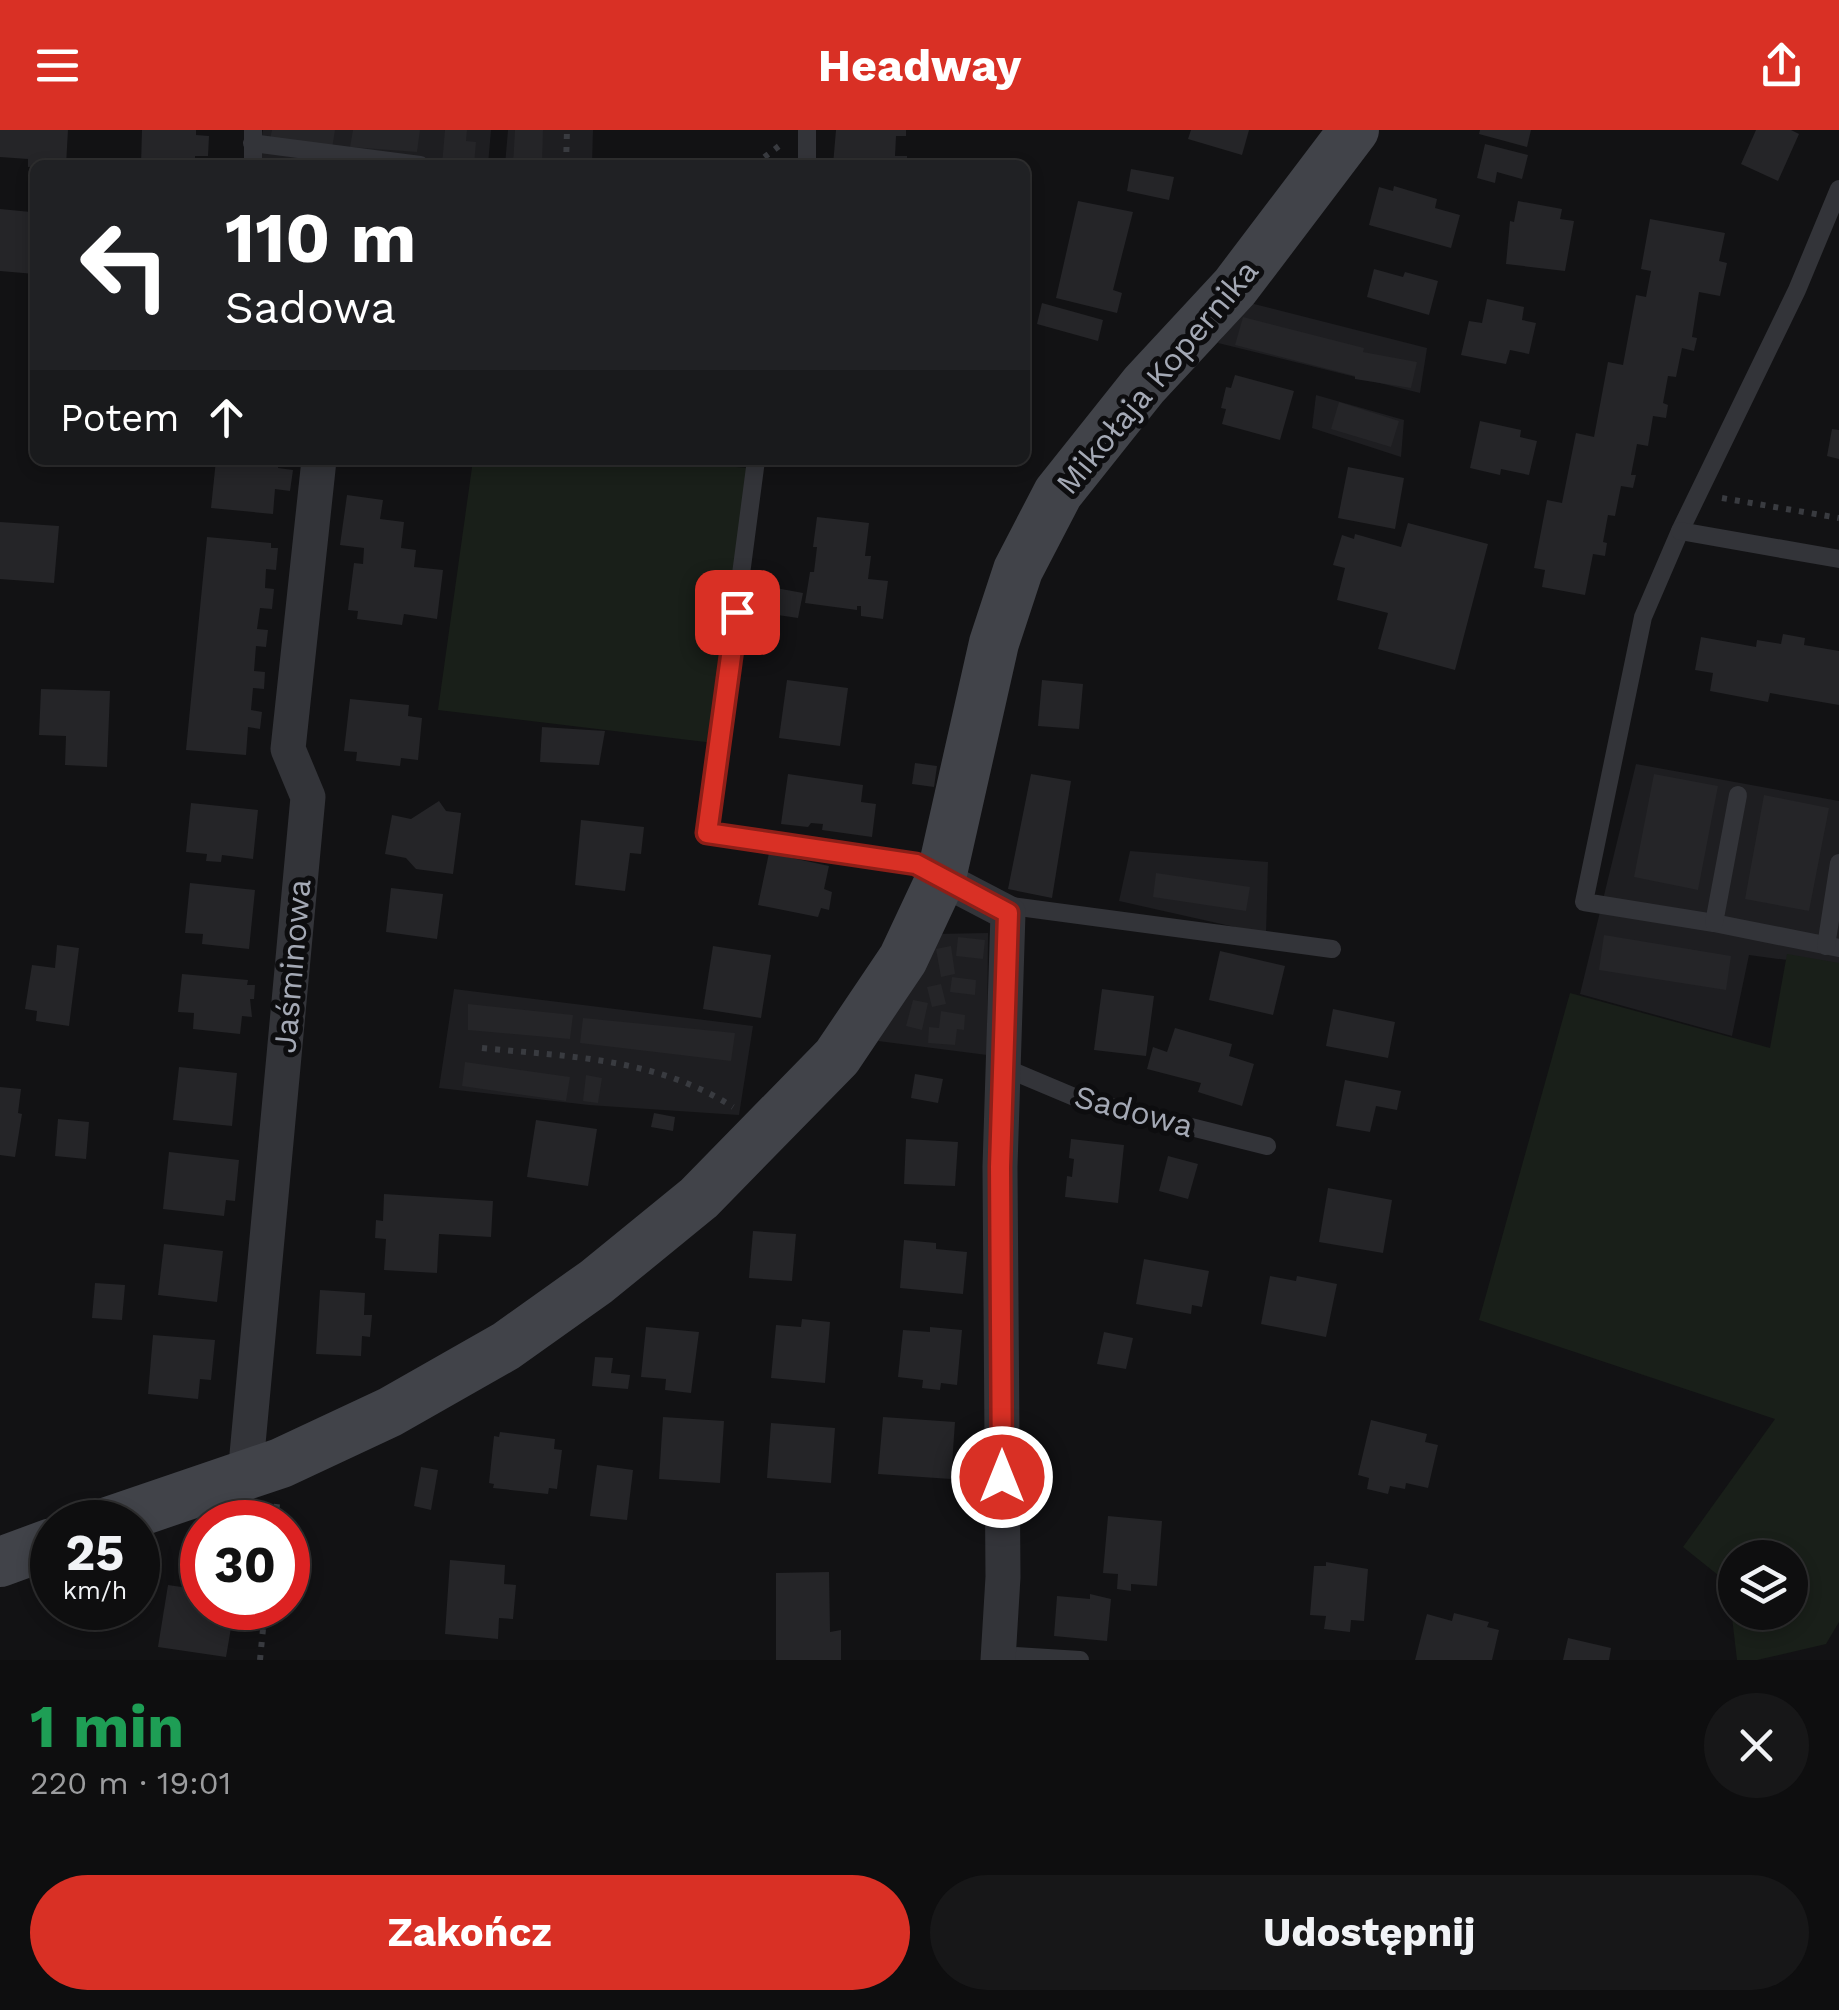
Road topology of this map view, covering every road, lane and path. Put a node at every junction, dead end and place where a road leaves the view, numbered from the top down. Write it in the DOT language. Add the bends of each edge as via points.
graph roads {
  1 [pos="568,130"];
  2 [pos="780,130"];
  3 [pos="807,130"];
  4 [pos="1354,130"];
  5 [pos="253,137"];
  6 [pos="390,160"];
  7 [pos="566,160"];
  8 [pos="761,160"];
  9 [pos="807,160"];
  10 [pos="1839,189"];
  11 [pos="317,465"];
  12 [pos="755,465"];
  13 [pos="1699,494"];
  14 [pos="1839,518"];
  15 [pos="1680,531"];
  16 [pos="1839,559"];
  17 [pos="1738,795"];
  18 [pos="1839,863"];
  19 [pos="941,878"];
  20 [pos="989,903"];
  21 [pos="1714,923"];
  22 [pos="1832,947"];
  23 [pos="1332,949"];
  24 [pos="482,1048"];
  25 [pos="1003,1066"];
  26 [pos="767,1130"];
  27 [pos="1267,1146"];
  28 [pos="245,1476"];
  29 [pos="160,1505"];
  30 [pos="30,1551"];
  31 [pos="0,1562"];
  32 [pos="263,1630"];
  33 [pos="999,1658"];
  34 [pos="260,1660"];
  35 [pos="1080,1660"];
  1 -- 7 [label="path"];
  2 -- 8 [label="path" via="779,146"];
  3 -- 9 [label="lane"];
  4 -- 19 [label="street, Mikołaja Kopernika" via="1235,287 1144,385 1058,493 1018,570 994,644"];
  5 -- 6 [label="lane"];
  10 -- 13 [label="lane"];
  11 -- 28 [label="street, Jaśminowa" via="288,749 308,797"];
  12 -- 19 [label="lane" via="707,833 916,864"];
  13 -- 14 [label="path"];
  13 -- 15 [label="lane"];
  15 -- 16 [label="lane"];
  15 -- 21 [label="lane" via="1643,617 1584,902"];
  17 -- 21 [label="lane"];
  18 -- 22 [label="lane"];
  19 -- 20 [label="street"];
  19 -- 26 [label="street, Mikołaja Kopernika" via="870,1012"];
  20 -- 23 [label="lane"];
  20 -- 25 [label="street" via="1008,913"];
  21 -- 22 [label="lane"];
  24 -- 26 [label="path" via="668,1073"];
  25 -- 27 [label="lane, Sadowa" via="1079,1098"];
  25 -- 33 [label="street"];
  26 -- 28 [label="street, Mikołaja Kopernika" via="699,1198 506,1346 390,1412"];
  28 -- 29 [label="street, Mikołaja Kopernika"];
  30 -- 31 [label="street"];
  32 -- 34 [label="path"];
  33 -- 35 [label="lane"];
}
